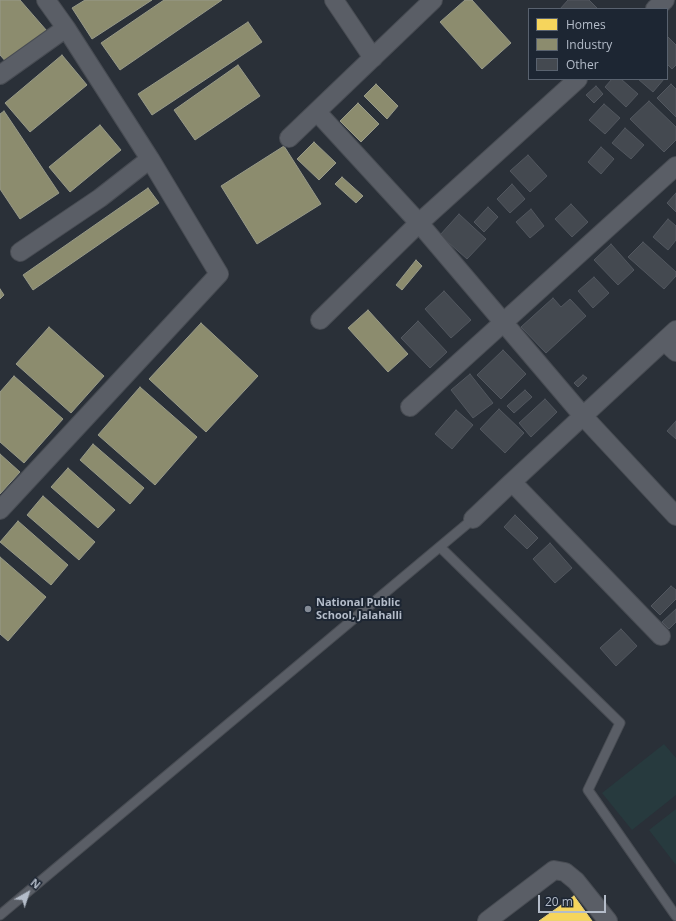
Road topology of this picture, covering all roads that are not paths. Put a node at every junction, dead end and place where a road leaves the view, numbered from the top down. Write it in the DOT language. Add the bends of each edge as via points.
graph roads {
  1 [pos="46,0"];
  2 [pos="334,0"];
  3 [pos="433,0"];
  4 [pos="665,0"];
  5 [pos="656,8"];
  6 [pos="66,28"];
  7 [pos="373,58"];
  8 [pos="0,75"];
  9 [pos="577,80"];
  10 [pos="317,112"];
  11 [pos="289,138"];
  12 [pos="150,159"];
  13 [pos="676,166"];
  14 [pos="419,223"];
  15 [pos="20,252"];
  16 [pos="320,320"];
  17 [pos="504,323"];
  18 [pos="672,341"];
  19 [pos="410,408"];
  20 [pos="583,416"];
  21 [pos="512,482"];
  22 [pos="0,510"];
  23 [pos="676,516"];
  24 [pos="473,519"];
  25 [pos="440,547"];
  26 [pos="660,636"];
  27 [pos="0,915"];
  28 [pos="676,916"];
  29 [pos="487,921"];
  30 [pos="608,921"];
  1 -- 6 [label="street"];
  2 -- 7 [label="street"];
  3 -- 7 [label="street"];
  4 -- 5 [label="street"];
  6 -- 8 [label="street"];
  6 -- 12 [label="street"];
  7 -- 10 [label="street"];
  9 -- 14 [label="street"];
  10 -- 11 [label="street"];
  10 -- 14 [label="street"];
  12 -- 15 [label="street" via="100,198"];
  12 -- 22 [label="street" via="219,274"];
  13 -- 17 [label="street"];
  14 -- 16 [label="street"];
  14 -- 17 [label="street"];
  17 -- 19 [label="street"];
  17 -- 20 [label="street"];
  18 -- 20 [label="street"];
  20 -- 21 [label="street"];
  20 -- 23 [label="street"];
  21 -- 24 [label="street"];
  21 -- 26 [label="street"];
  24 -- 25 [label="lane"];
  25 -- 27 [label="lane"];
  25 -- 28 [label="lane" via="620,723 588,790"];
  29 -- 30 [label="street" via="554,870 566,872 576,881"];
}
